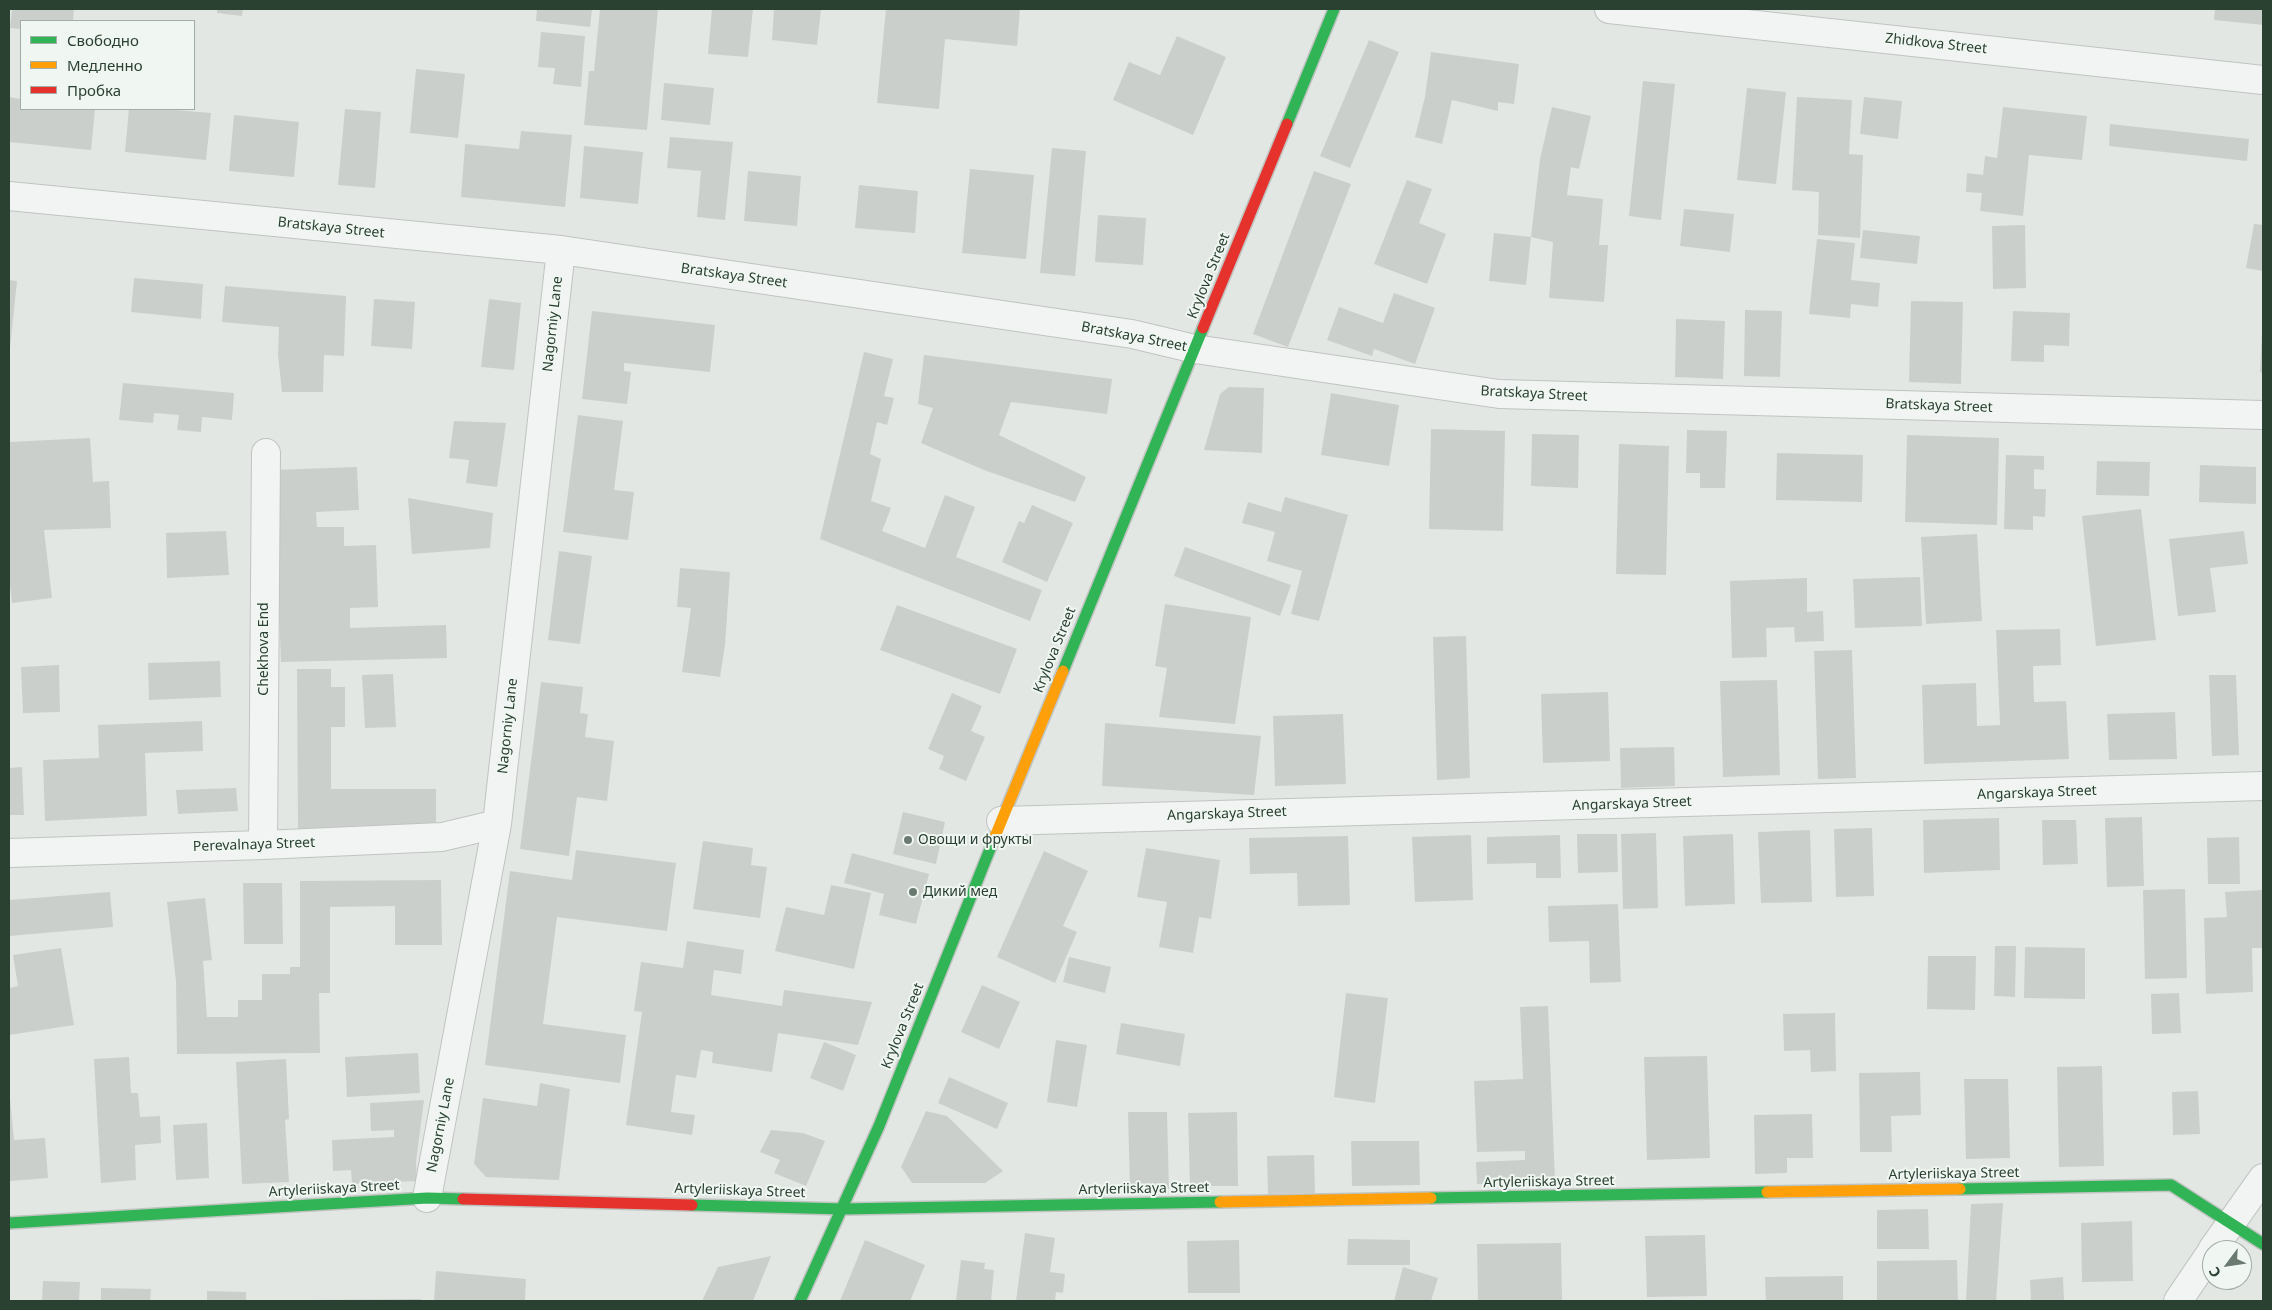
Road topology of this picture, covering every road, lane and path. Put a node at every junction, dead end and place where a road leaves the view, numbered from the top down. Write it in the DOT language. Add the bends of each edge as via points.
graph roads {
  1 [pos="1334,9"];
  2 [pos="1609,9"];
  3 [pos="2263,80"];
  4 [pos="9,196"];
  5 [pos="561,250"];
  6 [pos="1195,349"];
  7 [pos="2263,416"];
  8 [pos="266,453"];
  9 [pos="2263,786"];
  10 [pos="1001,821"];
  11 [pos="497,824"];
  12 [pos="263,845"];
  13 [pos="9,853"];
  14 [pos="2263,1178"];
  15 [pos="428,1198"];
  16 [pos="843,1209"];
  17 [pos="9,1223"];
  18 [pos="2230,1223"];
  19 [pos="2219,1240"];
  20 [pos="2263,1244"];
  21 [pos="2202,1265"];
  22 [pos="800,1301"];
  23 [pos="2178,1301"];
  1 -- 6 [label="street, Krylova Street"];
  2 -- 3 [label="street, Zhidkova Street"];
  4 -- 5 [label="street, Bratskaya Street"];
  5 -- 6 [label="street, Bratskaya Street" via="1132,334"];
  5 -- 11 [label="street, Nagorniy Lane"];
  6 -- 7 [label="street, Bratskaya Street" via="1499,394"];
  6 -- 10 [label="street, Krylova Street"];
  8 -- 12 [label="street, Chekhova End"];
  9 -- 10 [label="street, Angarskaya Street"];
  10 -- 16 [label="street, Krylova Street"];
  11 -- 12 [label="street, Perevalnaya Street" via="442,837"];
  11 -- 15 [label="street, Nagorniy Lane"];
  12 -- 13 [label="street, Perevalnaya Street"];
  14 -- 18 [label="street"];
  15 -- 16 [label="street, Artyleriiskaya Street"];
  15 -- 17 [label="street, Artyleriiskaya Street"];
  16 -- 18 [label="street, Artyleriiskaya Street" via="2171,1185"];
  16 -- 22 [label="street, Krylova Street"];
  18 -- 19 [label="street"];
  18 -- 20 [label="street, Artyleriiskaya Street"];
  21 -- 23 [label="street"];
}
